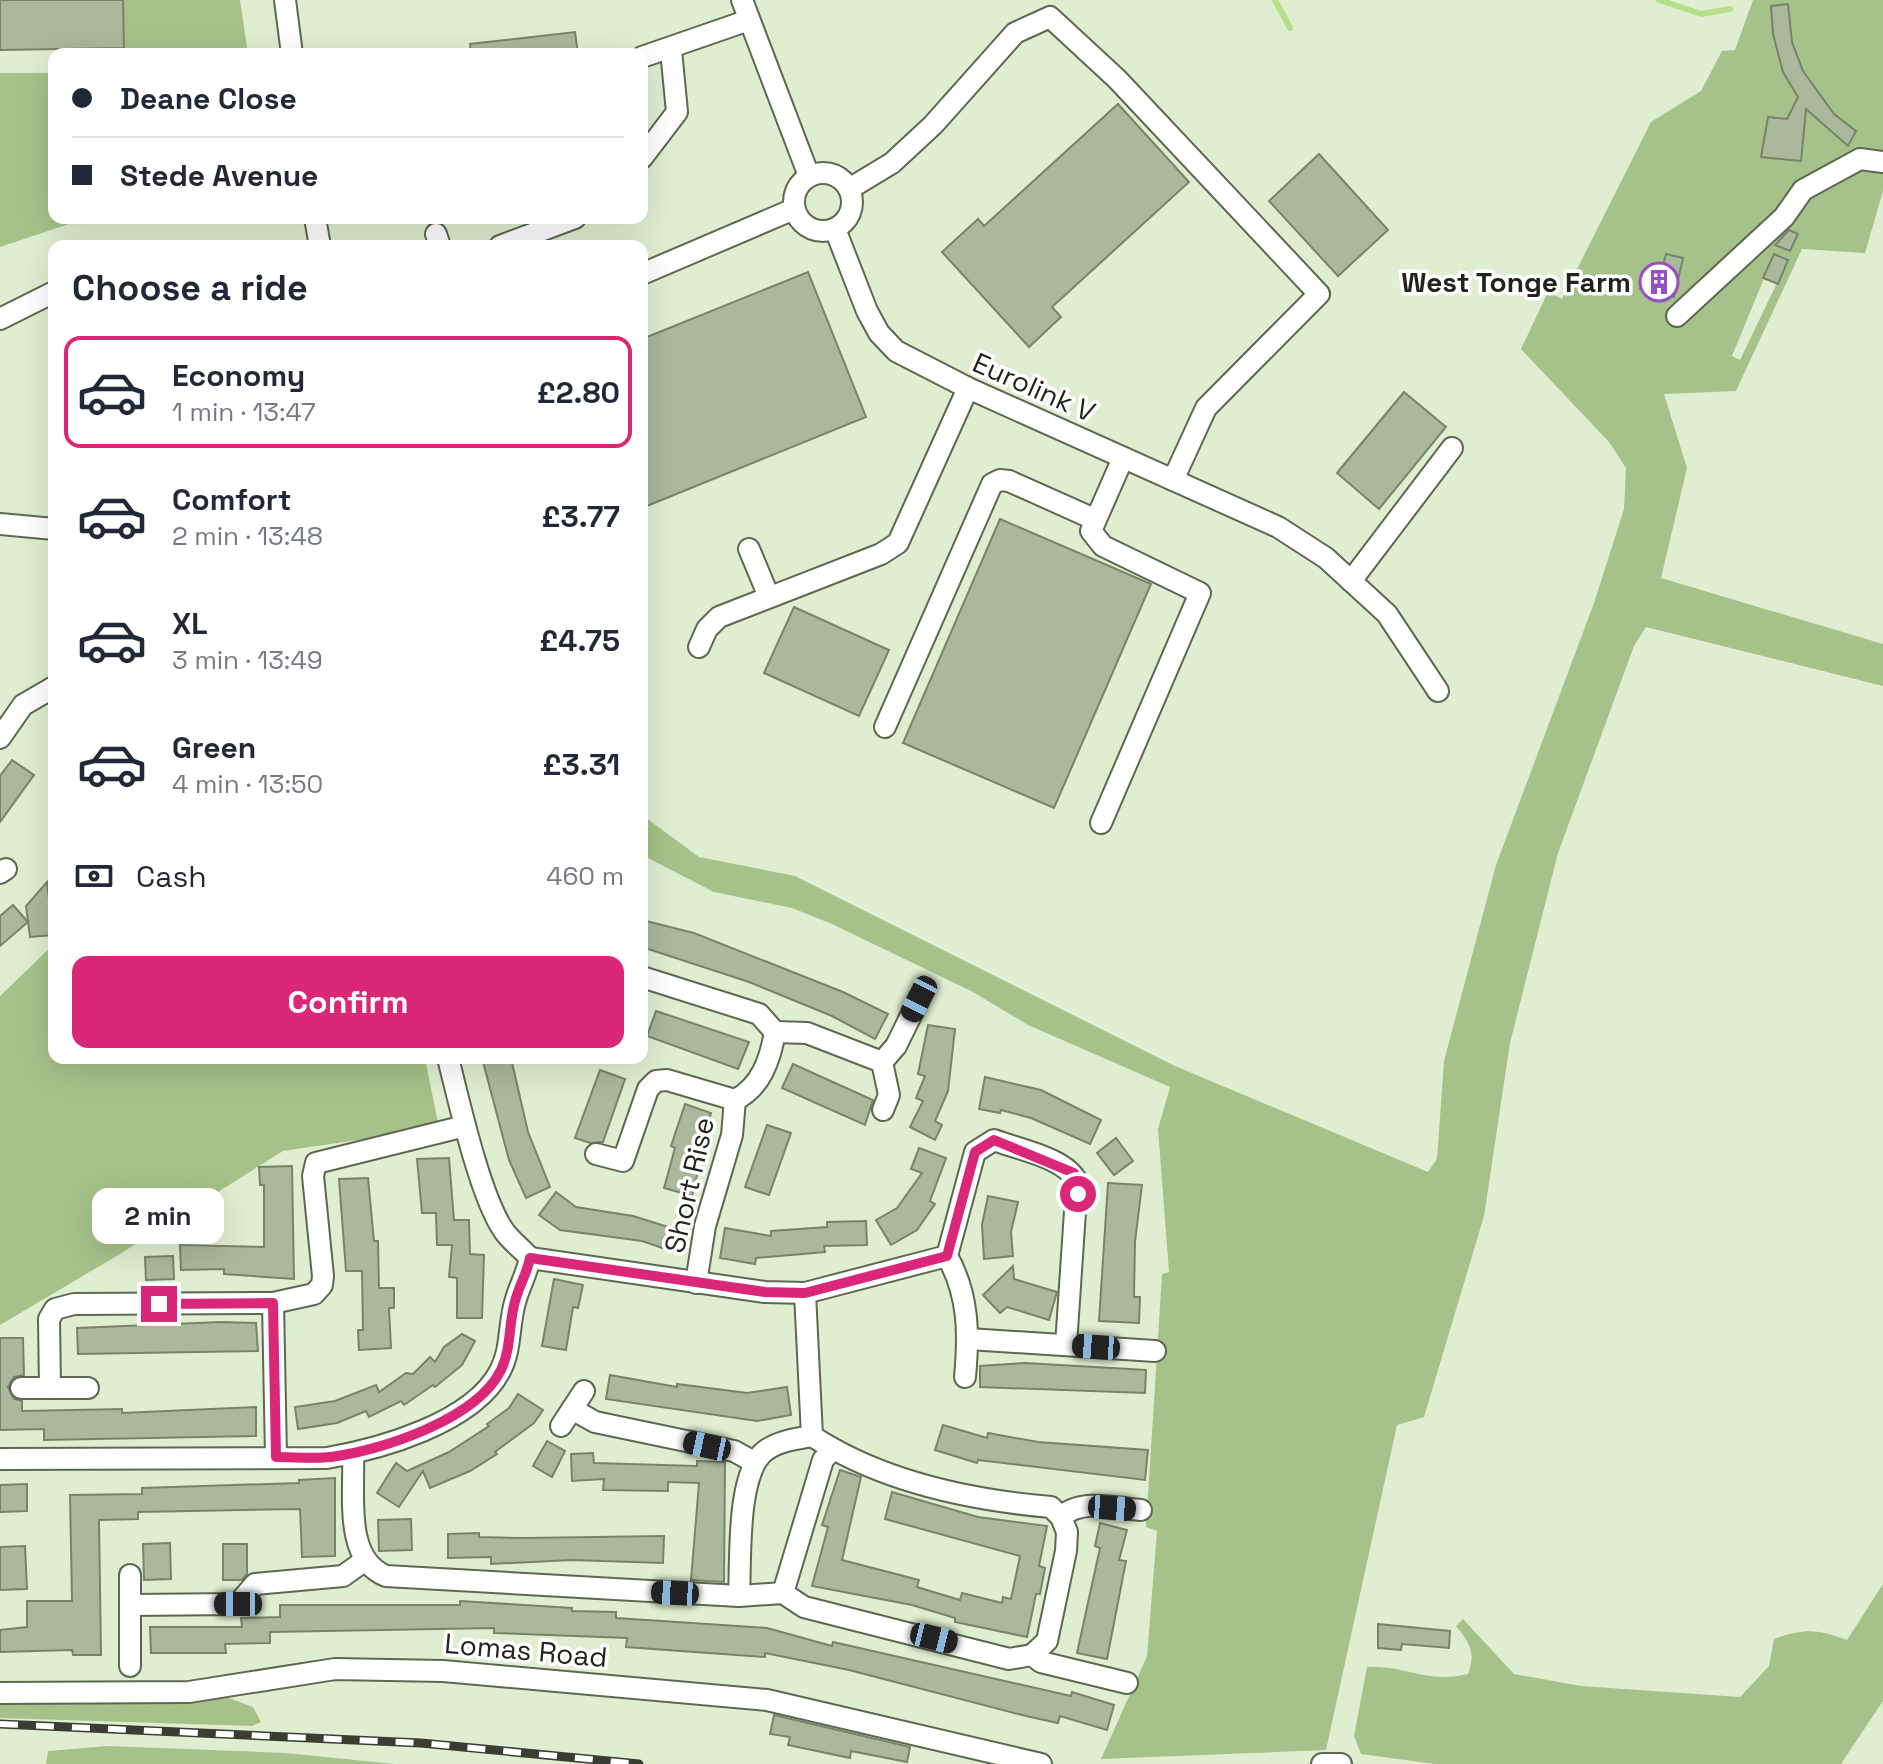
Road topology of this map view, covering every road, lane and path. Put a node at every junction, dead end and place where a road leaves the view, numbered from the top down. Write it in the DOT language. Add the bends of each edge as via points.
graph roads {
  1 [pos="285,0"];
  2 [pos="742,0"];
  3 [pos="749,20"];
  4 [pos="291,48"];
  5 [pos="671,50"];
  6 [pos="648,56"];
  7 [pos="648,150"];
  8 [pos="1883,162"];
  9 [pos="809,176"];
  10 [pos="849,189"];
  11 [pos="794,209"];
  12 [pos="559,224"];
  13 [pos="835,229"];
  14 [pos="516,240"];
  15 [pos="648,271"];
  16 [pos="48,298"];
  17 [pos="1677,316"];
  18 [pos="0,319"];
  19 [pos="968,388"];
  20 [pos="1452,448"];
  21 [pos="1123,458"];
  22 [pos="1173,480"];
  23 [pos="1094,519"];
  24 [pos="0,524"];
  25 [pos="48,526"];
  26 [pos="749,549"];
  27 [pos="1351,581"];
  28 [pos="769,597"];
  29 [pos="699,647"];
  30 [pos="48,690"];
  31 [pos="1438,691"];
  32 [pos="885,727"];
  33 [pos="0,738"];
  34 [pos="1101,823"];
  35 [pos="648,979"];
  36 [pos="919,999"];
  37 [pos="775,1032"];
  38 [pos="882,1062"];
  39 [pos="450,1064"];
  40 [pos="735,1100"];
  41 [pos="883,1110"];
  42 [pos="465,1126"];
  43 [pos="596,1154"];
  44 [pos="947,1256"];
  45 [pos="530,1258"];
  46 [pos="696,1283"];
  47 [pos="805,1293"];
  48 [pos="273,1303"];
  49 [pos="969,1339"];
  50 [pos="1066,1345"];
  51 [pos="1155,1351"];
  52 [pos="965,1377"];
  53 [pos="21,1388"];
  54 [pos="50,1388"];
  55 [pos="88,1388"];
  56 [pos="584,1391"];
  57 [pos="812,1436"];
  58 [pos="833,1449"];
  59 [pos="353,1453"];
  60 [pos="276,1457"];
  61 [pos="0,1459"];
  62 [pos="754,1462"];
  63 [pos="1141,1510"];
  64 [pos="1061,1517"];
  65 [pos="364,1561"];
  66 [pos="130,1575"];
  67 [pos="783,1593"];
  68 [pos="739,1596"];
  69 [pos="130,1605"];
  70 [pos="1032,1655"];
  71 [pos="130,1666"];
  72 [pos="1127,1683"];
  73 [pos="0,1693"];
  74 [pos="1041,1764"];
  75 [pos="1322,1764"];
  76 [pos="1341,1764"];
  1 -- 4 [label="street"];
  2 -- 3 [label="street"];
  3 -- 5 [label="street"];
  3 -- 9 [label="street"];
  5 -- 6 [label="street"];
  5 -- 7 [label="street" via="677,112"];
  8 -- 17 [label="street" via="1860,159 1803,190 1784,217"];
  9 -- 10 [label="street" via="827,173"];
  9 -- 11 [label="street" via="796,190"];
  10 -- 13 [label="street" via="852,208"];
  10 -- 22 [label="street" via="892,163 933,125 1015,33 1050,17 1117,79 1319,294 1206,408"];
  11 -- 13 [label="street" via="805,226"];
  11 -- 15 [label="street"];
  12 -- 14 [label="street"];
  13 -- 19 [label="street, Eurolink V" via="879,333 896,351"];
  16 -- 18 [label="street"];
  19 -- 21 [label="street, Eurolink V"];
  19 -- 28 [label="street" via="898,543"];
  20 -- 27 [label="street"];
  21 -- 22 [label="street, Eurolink V"];
  21 -- 23 [label="street"];
  22 -- 27 [label="street, Eurolink V" via="1278,527"];
  23 -- 32 [label="street" via="1009,481 992,484"];
  23 -- 34 [label="street" via="1091,531 1103,546 1200,593"];
  24 -- 25 [label="street"];
  26 -- 28 [label="street"];
  27 -- 31 [label="street, Eurolink V" via="1387,614"];
  28 -- 29 [label="street" via="713,621"];
  30 -- 33 [label="street" via="23,705"];
  35 -- 37 [label="street" via="759,1014"];
  36 -- 38 [label="street"];
  37 -- 38 [label="street" via="807,1033"];
  37 -- 40 [label="street, Short Rise" via="757,1086"];
  38 -- 41 [label="street" via="889,1095"];
  39 -- 42 [label="street"];
  40 -- 43 [label="street, Short Rise" via="656,1081 648,1089 623,1161"];
  40 -- 46 [label="street, Short Rise" via="732,1135 705,1226"];
  42 -- 45 [label="street" via="502,1228"];
  42 -- 48 [label="street" via="316,1163 322,1285 314,1294"];
  44 -- 47 [label="street"];
  44 -- 49 [label="street" via="967,1313"];
  44 -- 50 [label="street" via="969,1168 982,1145 994,1140 1074,1173 1078,1194"];
  45 -- 46 [label="street"];
  45 -- 59 [label="street" via="516,1298 508,1352 490,1387 470,1405 423,1430"];
  46 -- 47 [label="street"];
  47 -- 57 [label="street"];
  48 -- 54 [label="street" via="74,1304 55,1309 49,1319"];
  48 -- 60 [label="street"];
  49 -- 50 [label="street"];
  49 -- 52 [label="street"];
  50 -- 51 [label="street"];
  53 -- 54 [label="street"];
  54 -- 55 [label="street"];
  56 -- 62 [label="street" via="566,1418 734,1451"];
  57 -- 58 [label="street"];
  57 -- 62 [label="street" via="778,1443"];
  58 -- 64 [label="street" via="946,1492 1051,1507"];
  58 -- 67 [label="street" via="823,1460"];
  59 -- 60 [label="street"];
  59 -- 65 [label="street" via="357,1545"];
  60 -- 61 [label="street"];
  62 -- 68 [label="street" via="746,1489"];
  63 -- 64 [label="street" via="1071,1507"];
  64 -- 70 [label="street" via="1066,1551 1047,1641"];
  65 -- 68 [label="street" via="386,1576"];
  65 -- 69 [label="street" via="343,1576 255,1584 238,1604"];
  66 -- 69 [label="street"];
  67 -- 68 [label="street"];
  67 -- 70 [label="street" via="804,1607 1009,1659"];
  69 -- 71 [label="street"];
  70 -- 72 [label="street" via="1041,1662"];
  73 -- 74 [label="street, Lomas Road" via="189,1692 335,1669 443,1671 767,1700"];
  75 -- 76 [label="street"];
}
